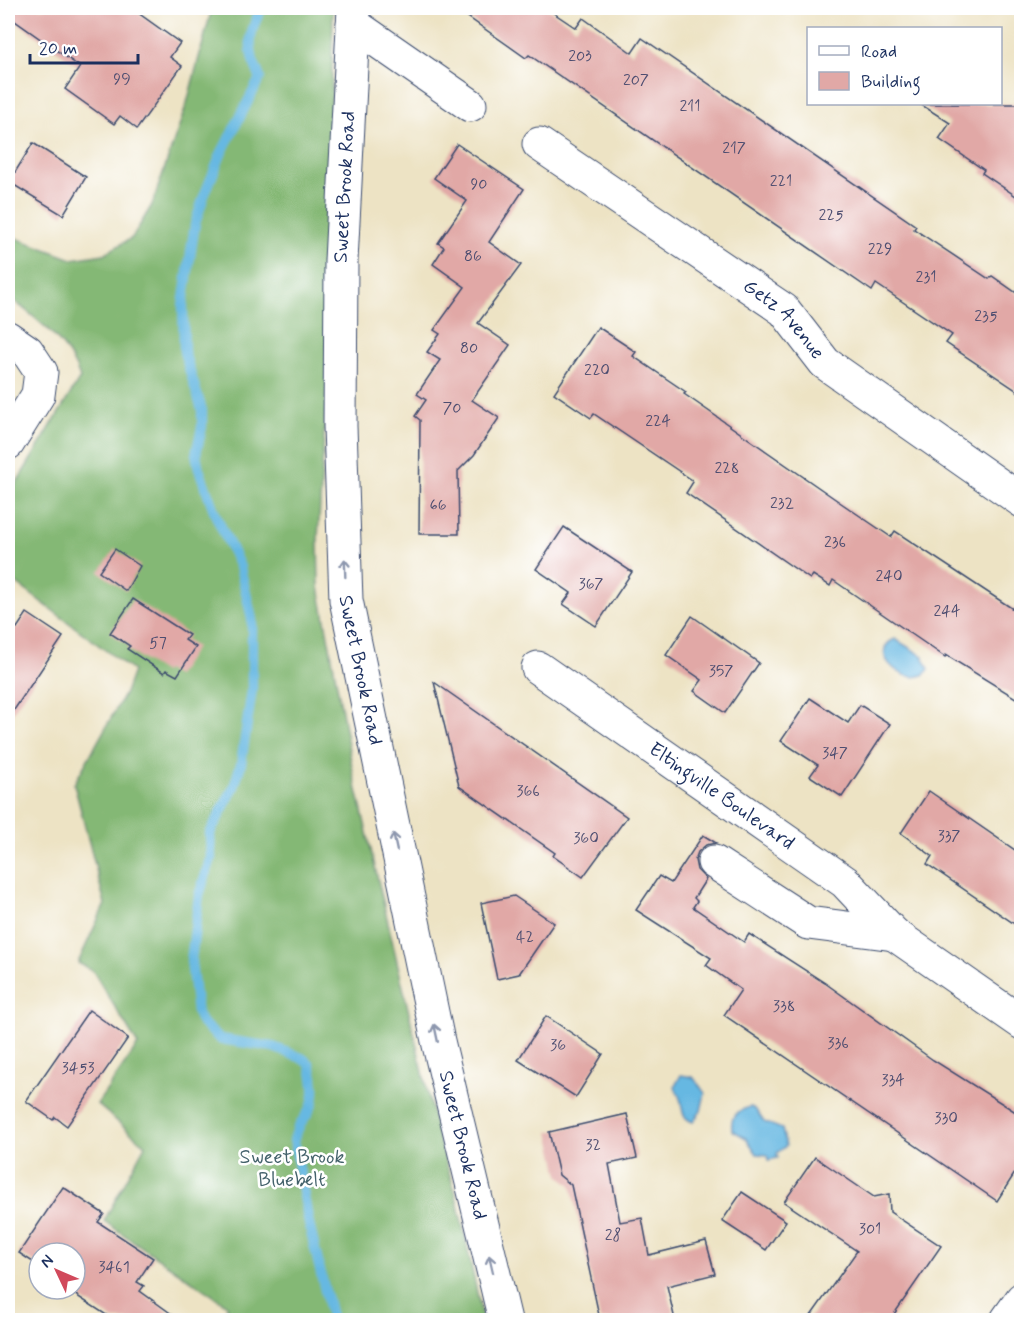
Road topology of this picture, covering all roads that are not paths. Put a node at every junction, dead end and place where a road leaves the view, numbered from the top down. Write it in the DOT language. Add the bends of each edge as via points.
graph roads {
  1 [pos="354,16"];
  2 [pos="470,105"];
  3 [pos="539,144"];
  4 [pos="8,338"];
  5 [pos="8,443"];
  6 [pos="1022,501"];
  7 [pos="537,668"];
  8 [pos="714,862"];
  9 [pos="894,934"];
  10 [pos="1022,1023"];
  11 [pos="1022,1299"];
  12 [pos="505,1320"];
  13 [pos="1007,1320"];
  1 -- 2 [label="street"];
  12 -- 1 [label="street, Sweet Brook Road, one-way" via="438,1041 346,600 339,426 341,261"];
  3 -- 6 [label="street, Getz Avenue" via="784,310 825,363"];
  4 -- 5 [label="street" via="27,351 41,372 38,395"];
  7 -- 9 [label="street, Eltingville Boulevard" via="845,882"];
  8 -- 9 [label="street, Eltingville Boulevard" via="808,923"];
  9 -- 10 [label="street, Eltingville Boulevard"];
  11 -- 13 [label="street"];
}
